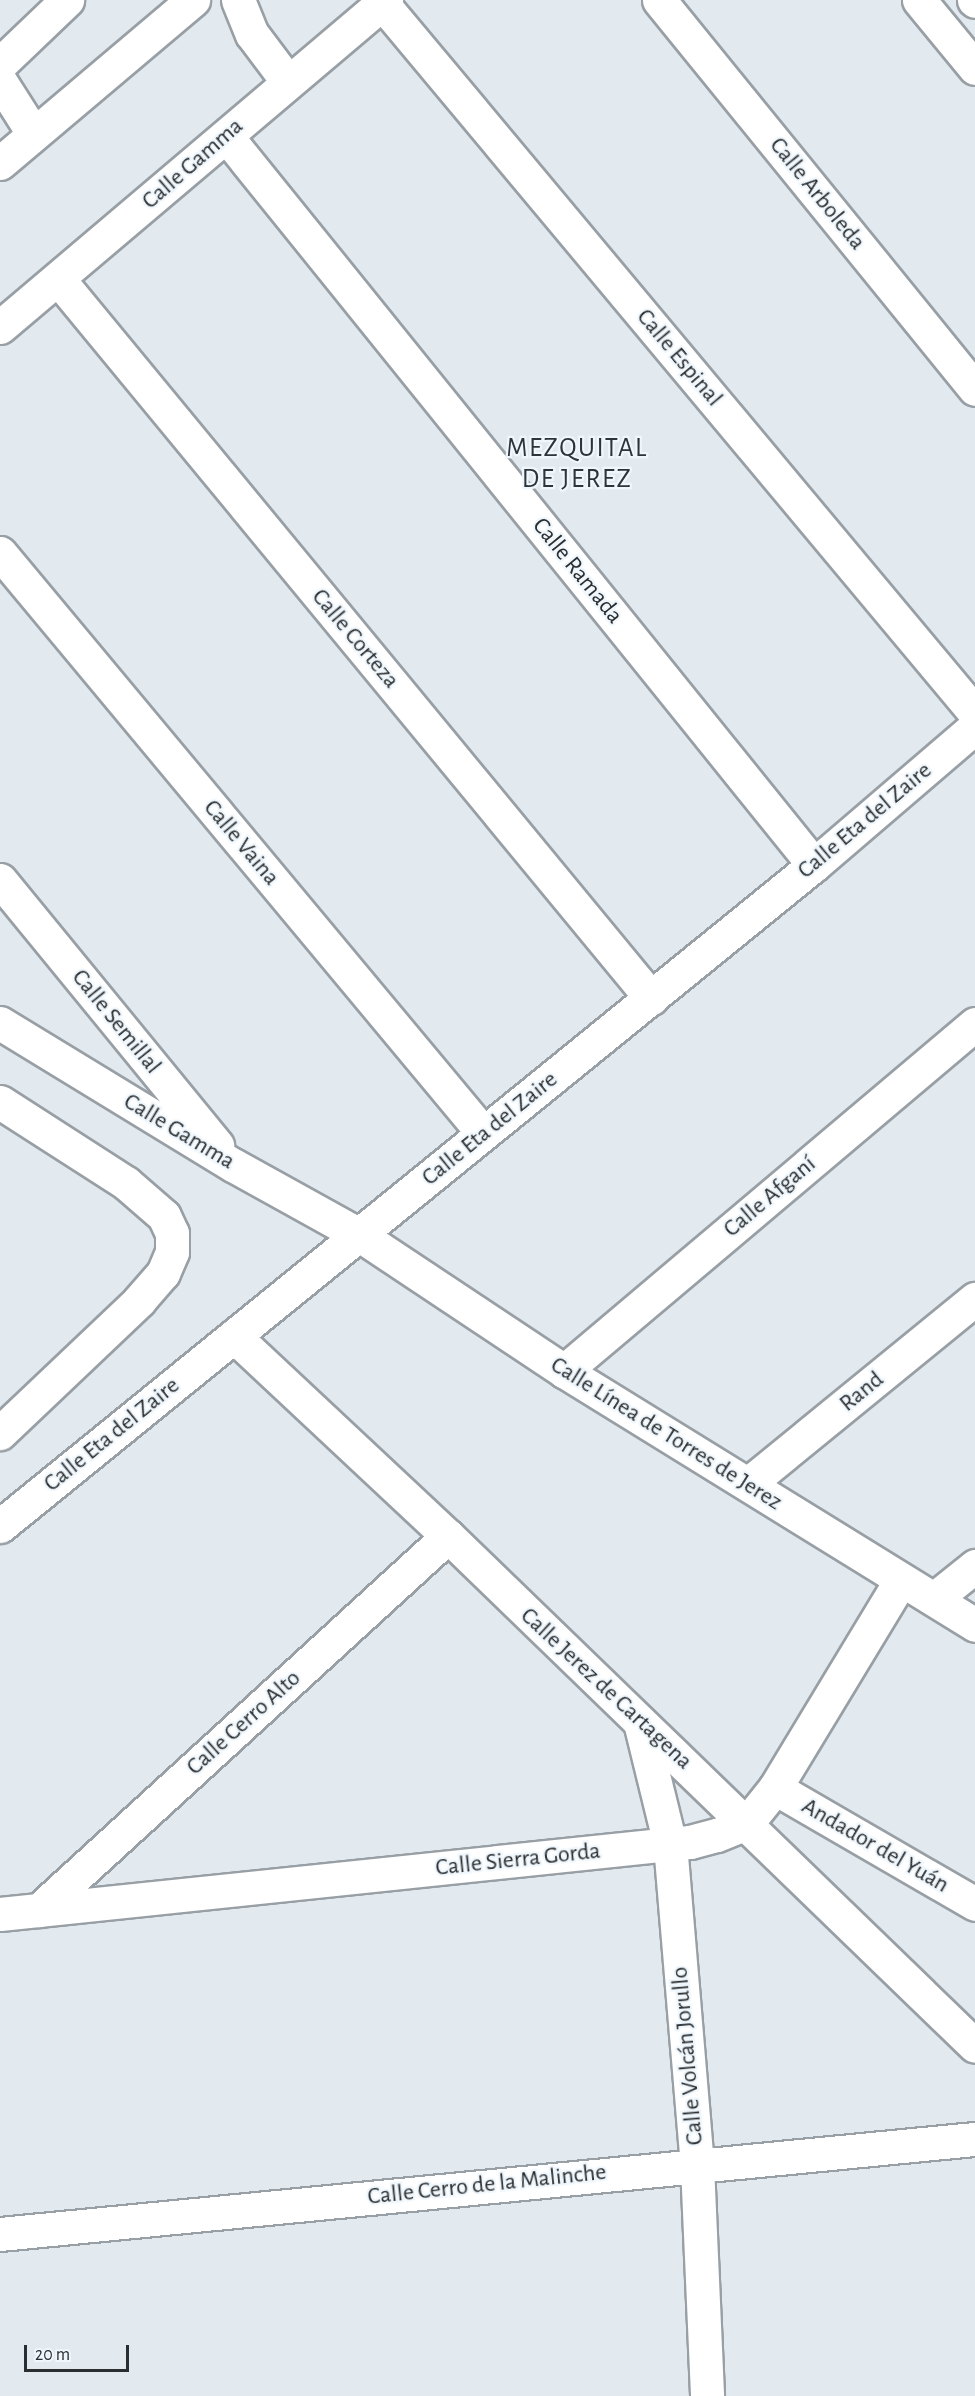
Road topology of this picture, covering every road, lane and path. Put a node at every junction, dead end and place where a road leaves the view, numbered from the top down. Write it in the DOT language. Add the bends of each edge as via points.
graph roads {
  1 [pos="67,0"];
  2 [pos="193,0"];
  3 [pos="238,0"];
  4 [pos="659,0"];
  5 [pos="918,0"];
  6 [pos="384,1"];
  7 [pos="0,64"];
  8 [pos="975,68"];
  9 [pos="0,81"];
  10 [pos="288,82"];
  11 [pos="33,133"];
  12 [pos="227,137"];
  13 [pos="0,163"];
  14 [pos="58,280"];
  15 [pos="0,327"];
  16 [pos="975,389"];
  17 [pos="0,553"];
  18 [pos="975,713"];
  19 [pos="975,727"];
  20 [pos="814,865"];
  21 [pos="0,880"];
  22 [pos="651,998"];
  23 [pos="0,1023"];
  24 [pos="975,1024"];
  25 [pos="0,1102"];
  26 [pos="483,1133"];
  27 [pos="233,1165"];
  28 [pos="361,1236"];
  29 [pos="975,1299"];
  30 [pos="234,1336"];
  31 [pos="564,1371"];
  32 [pos="0,1433"];
  33 [pos="748,1484"];
  34 [pos="0,1526"];
  35 [pos="448,1536"];
  36 [pos="975,1566"];
  37 [pos="901,1580"];
  38 [pos="934,1599"];
  39 [pos="975,1625"];
  40 [pos="640,1721"];
  41 [pos="775,1788"];
  42 [pos="747,1823"];
  43 [pos="670,1844"];
  44 [pos="975,1904"];
  45 [pos="39,1910"];
  46 [pos="0,1914"];
  47 [pos="975,2046"];
  48 [pos="975,2139"];
  49 [pos="697,2165"];
  50 [pos="0,2234"];
  51 [pos="707,2396"];
  1 -- 7 [label="street"];
  2 -- 11 [label="street"];
  3 -- 10 [label="street" via="252,34"];
  4 -- 16 [label="street, Calle Arboleda"];
  5 -- 8 [label="street"];
  6 -- 10 [label="street, Calle Gamma"];
  6 -- 18 [label="street, Calle Espinal"];
  9 -- 11 [label="street"];
  10 -- 12 [label="street, Calle Gamma"];
  11 -- 13 [label="street"];
  12 -- 14 [label="street, Calle Gamma"];
  12 -- 20 [label="street, Calle Ramada"];
  14 -- 15 [label="street, Calle Gamma"];
  14 -- 22 [label="street, Calle Corteza"];
  17 -- 26 [label="street, Calle Vaina"];
  19 -- 20 [label="street, Calle Eta del Zaire"];
  20 -- 22 [label="street, Calle Eta del Zaire"];
  21 -- 27 [label="street, Calle Semillal"];
  22 -- 26 [label="street, Calle Eta del Zaire"];
  23 -- 27 [label="street, Calle Gamma"];
  24 -- 31 [label="street, Calle Afganí"];
  25 -- 32 [label="street" via="126,1183 164,1216 172,1233 172,1252 163,1273 96,1345"];
  26 -- 28 [label="street, Calle Eta del Zaire"];
  27 -- 28 [label="street, Calle Gamma"];
  28 -- 30 [label="street, Calle Eta del Zaire"];
  28 -- 31 [label="street, Calle Línea de Torres de Jerez"];
  29 -- 33 [label="street, Rand"];
  30 -- 34 [label="street, Calle Eta del Zaire"];
  30 -- 35 [label="street, Calle Jerez de Cartagena"];
  31 -- 33 [label="street, Calle Línea de Torres de Jerez"];
  33 -- 37 [label="street, Calle Línea de Torres de Jerez"];
  35 -- 40 [label="street, Calle Jerez de Cartagena"];
  35 -- 45 [label="street, Calle Cerro Alto"];
  36 -- 38 [label="street"];
  37 -- 38 [label="street, Calle Línea de Torres de Jerez"];
  37 -- 41 [label="street, Calle Sierra Gorda"];
  38 -- 39 [label="street, Calle Línea de Torres de Jerez"];
  40 -- 42 [label="street, Calle Jerez de Cartagena"];
  40 -- 43 [label="street, Calle Volcán Jorullo"];
  41 -- 42 [label="street, Calle Sierra Gorda"];
  41 -- 44 [label="street, Andador del Yuán"];
  42 -- 43 [label="street, Calle Sierra Gorda" via="717,1835"];
  42 -- 47 [label="street, Calle Jerez de Cartagena"];
  43 -- 45 [label="street, Calle Sierra Gorda"];
  43 -- 49 [label="street, Calle Volcán Jorullo"];
  45 -- 46 [label="street, Calle Sierra Gorda"];
  48 -- 49 [label="street, Calle Cerro de la Malinche"];
  49 -- 50 [label="street, Calle Cerro de la Malinche"];
  49 -- 51 [label="street, Calle Volcán Jorullo"];
}
